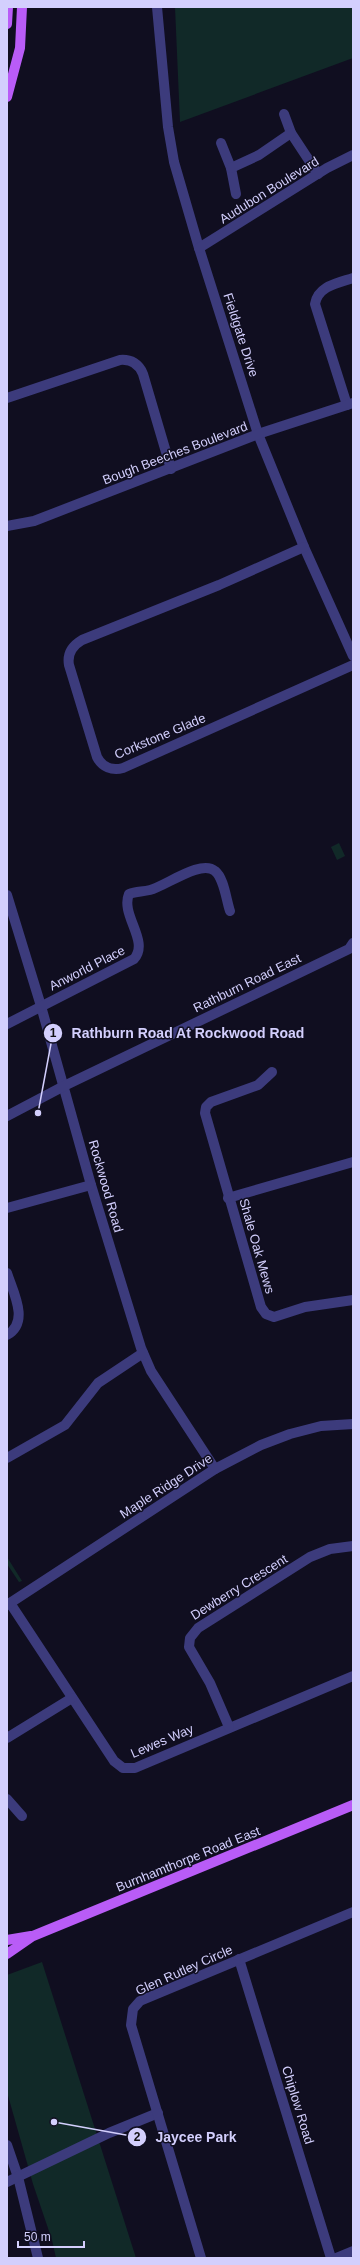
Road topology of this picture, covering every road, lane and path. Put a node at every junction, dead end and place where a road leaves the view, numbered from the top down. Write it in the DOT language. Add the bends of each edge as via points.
graph roads {
  1 [pos="8,7"];
  2 [pos="22,7"];
  3 [pos="156,7"];
  4 [pos="7,24"];
  5 [pos="7,97"];
  6 [pos="284,114"];
  7 [pos="291,133"];
  8 [pos="221,143"];
  9 [pos="353,155"];
  10 [pos="231,168"];
  11 [pos="318,174"];
  12 [pos="236,194"];
  13 [pos="199,248"];
  14 [pos="353,278"];
  15 [pos="7,398"];
  16 [pos="350,404"];
  17 [pos="258,434"];
  18 [pos="171,469"];
  19 [pos="7,526"];
  20 [pos="304,547"];
  21 [pos="353,656"];
  22 [pos="353,665"];
  23 [pos="7,895"];
  24 [pos="230,911"];
  25 [pos="352,947"];
  26 [pos="41,1006"];
  27 [pos="7,1024"];
  28 [pos="272,1072"];
  29 [pos="64,1086"];
  30 [pos="7,1116"];
  31 [pos="353,1162"];
  32 [pos="91,1185"];
  33 [pos="228,1198"];
  34 [pos="7,1208"];
  35 [pos="7,1273"];
  36 [pos="353,1300"];
  37 [pos="7,1335"];
  38 [pos="143,1354"];
  39 [pos="353,1424"];
  40 [pos="7,1458"];
  41 [pos="215,1469"];
  42 [pos="353,1546"];
  43 [pos="8,1604"];
  44 [pos="353,1676"];
  45 [pos="72,1698"];
  46 [pos="229,1727"];
  47 [pos="7,1738"];
  48 [pos="7,1799"];
  49 [pos="353,1805"];
  50 [pos="22,1816"];
  51 [pos="353,1912"];
  52 [pos="33,1936"];
  53 [pos="7,1940"];
  54 [pos="7,1954"];
  55 [pos="240,1959"];
  56 [pos="158,2113"];
  57 [pos="7,2145"];
  58 [pos="18,2177"];
  59 [pos="7,2182"];
  60 [pos="353,2251"];
  61 [pos="38,2258"];
  62 [pos="201,2258"];
  63 [pos="331,2258"];
  64 [pos="336,2258"];
  1 -- 4 [label="main road"];
  2 -- 5 [label="main road" via="20,48"];
  3 -- 13 [label="street, Fieldgate Drive" via="174,162"];
  6 -- 7 [label="street"];
  7 -- 10 [label="street" via="259,156"];
  7 -- 11 [label="street"];
  8 -- 10 [label="street"];
  9 -- 11 [label="street, Audubon Boulevard"];
  10 -- 12 [label="street"];
  11 -- 13 [label="street, Audubon Boulevard"];
  13 -- 17 [label="street, Fieldgate Drive"];
  14 -- 16 [label="street" via="323,290 317,296 315,304"];
  15 -- 18 [label="street" via="120,360 131,361 143,374"];
  16 -- 17 [label="street, Bough Beeches Boulevard"];
  17 -- 18 [label="street, Bough Beeches Boulevard"];
  17 -- 20 [label="street, Fieldgate Drive"];
  18 -- 19 [label="street, Bough Beeches Boulevard" via="34,521"];
  20 -- 21 [label="street, Fieldgate Drive"];
  20 -- 22 [label="street, Corkstone Glade" via="219,585 82,640 74,646 69,655 69,665 97,757 108,768 122,768"];
  23 -- 26 [label="street, Rockwood Road"];
  24 -- 26 [label="street, Anworld Place" via="219,876 208,867 199,868 150,890 129,894 127,907 139,945 137,956 130,962"];
  25 -- 29 [label="street, Rathburn Road East"];
  26 -- 27 [label="street"];
  26 -- 29 [label="street, Rockwood Road"];
  28 -- 33 [label="street" via="262,1082 212,1101 206,1107 205,1116"];
  29 -- 30 [label="street, Rathburn Road East"];
  29 -- 32 [label="street, Rockwood Road"];
  31 -- 33 [label="street, Shale Oak Mews"];
  32 -- 34 [label="street"];
  32 -- 38 [label="street, Rockwood Road"];
  33 -- 36 [label="street, Shale Oak Mews" via="261,1307 266,1314 275,1317 305,1307"];
  35 -- 37 [label="street" via="19,1317 16,1328"];
  38 -- 40 [label="street" via="98,1383 65,1426"];
  38 -- 41 [label="street, Rockwood Road" via="151,1371"];
  39 -- 41 [label="street, Maple Ridge Drive" via="321,1426 290,1434"];
  41 -- 43 [label="street, Maple Ridge Drive"];
  42 -- 46 [label="street, Dewberry Crescent" via="330,1549 310,1557 191,1634 191,1652 210,1683"];
  43 -- 45 [label="street, Lewes Way"];
  44 -- 46 [label="street, Lewes Way"];
  45 -- 46 [label="street, Lewes Way" via="114,1761 123,1768 135,1768"];
  45 -- 47 [label="street"];
  48 -- 50 [label="street"];
  49 -- 52 [label="main road, Burnhamthorpe Road East"];
  51 -- 55 [label="street, Glen Rutley Circle"];
  52 -- 53 [label="main road, Burnhamthorpe Road East"];
  52 -- 54 [label="main road, Burnhamthorpe Road East"];
  55 -- 56 [label="street, Glen Rutley Circle" via="140,2001 133,2009 131,2025"];
  55 -- 63 [label="street, Chiplow Road"];
  56 -- 58 [label="street" via="109,2133"];
  56 -- 62 [label="street, Glen Rutley Circle"];
  57 -- 58 [label="street"];
  58 -- 59 [label="street"];
  58 -- 61 [label="street"];
  60 -- 64 [label="street"];
}
